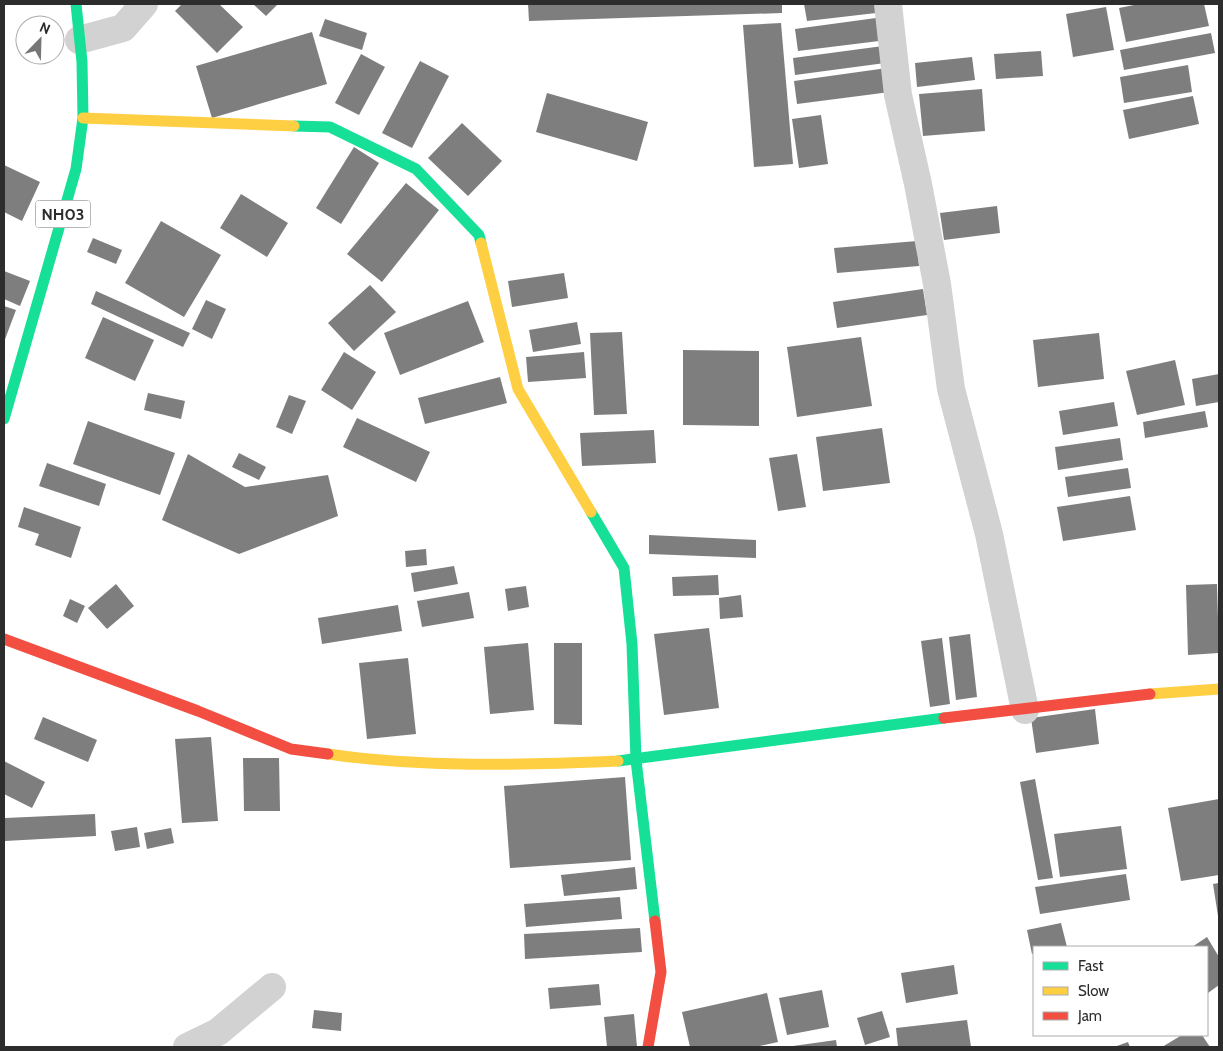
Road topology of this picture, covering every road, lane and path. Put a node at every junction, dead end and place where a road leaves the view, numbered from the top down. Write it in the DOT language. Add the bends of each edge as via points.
graph roads {
  1 [pos="76,4"];
  2 [pos="144,4"];
  3 [pos="888,4"];
  4 [pos="79,40"];
  5 [pos="83,118"];
  6 [pos="4,419"];
  7 [pos="4,639"];
  8 [pos="1219,689"];
  9 [pos="1025,710"];
  10 [pos="636,760"];
  11 [pos="272,987"];
  12 [pos="188,1047"];
  13 [pos="648,1047"];
  1 -- 4 [label="street, NH03"];
  2 -- 4 [label="street" via="122,28"];
  3 -- 9 [label="street" via="898,95 935,275 952,389 989,534"];
  4 -- 5 [label="street, NH03"];
  5 -- 6 [label="street, NH03" via="76,169"];
  5 -- 10 [label="street" via="330,127 416,169 478,235 518,389 624,568 632,644"];
  7 -- 10 [label="street" via="290,749 367,760 522,765"];
  8 -- 9 [label="street" via="1158,693"];
  9 -- 10 [label="street" via="892,724"];
  10 -- 13 [label="street" via="661,972"];
  11 -- 12 [label="street" via="218,1032"];
}
